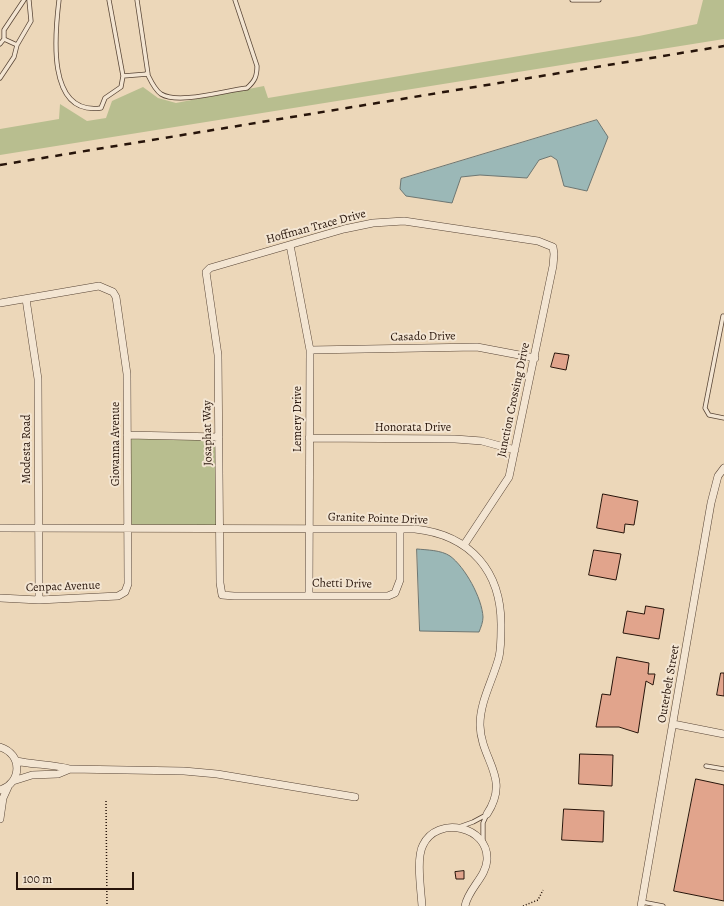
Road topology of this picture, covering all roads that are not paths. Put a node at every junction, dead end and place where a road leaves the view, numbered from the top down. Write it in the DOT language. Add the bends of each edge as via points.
graph roads {
  1 [pos="24,0"];
  2 [pos="29,0"];
  3 [pos="59,0"];
  4 [pos="109,0"];
  5 [pos="137,0"];
  6 [pos="235,0"];
  7 [pos="572,0"];
  8 [pos="599,0"];
  9 [pos="4,39"];
  10 [pos="0,44"];
  11 [pos="17,45"];
  12 [pos="147,73"];
  13 [pos="123,76"];
  14 [pos="0,78"];
  15 [pos="290,245"];
  16 [pos="553,247"];
  17 [pos="206,272"];
  18 [pos="26,299"];
  19 [pos="0,304"];
  20 [pos="723,316"];
  21 [pos="310,350"];
  22 [pos="535,358"];
  23 [pos="724,418"];
  24 [pos="127,435"];
  25 [pos="219,437"];
  26 [pos="309,438"];
  27 [pos="515,450"];
  28 [pos="724,468"];
  29 [pos="221,527"];
  30 [pos="0,528"];
  31 [pos="39,528"];
  32 [pos="127,528"];
  33 [pos="309,529"];
  34 [pos="400,529"];
  35 [pos="464,545"];
  36 [pos="125,592"];
  37 [pos="222,595"];
  38 [pos="309,595"];
  39 [pos="0,598"];
  40 [pos="39,600"];
  41 [pos="673,724"];
  42 [pos="724,734"];
  43 [pos="0,747"];
  44 [pos="16,761"];
  45 [pos="706,766"];
  46 [pos="70,769"];
  47 [pos="724,769"];
  48 [pos="11,784"];
  49 [pos="0,790"];
  50 [pos="355,797"];
  51 [pos="487,814"];
  52 [pos="0,819"];
  53 [pos="458,827"];
  54 [pos="485,845"];
  55 [pos="642,904"];
  56 [pos="422,906"];
  57 [pos="464,906"];
  58 [pos="663,906"];
  1 -- 9 [label="lane" via="4,30"];
  2 -- 11 [label="lane" via="31,21"];
  3 -- 13 [label="lane" via="55,47 62,87 75,104 101,108 105,98 121,87"];
  4 -- 13 [label="lane"];
  5 -- 12 [label="lane"];
  6 -- 12 [label="lane" via="257,66 253,83 247,88 171,98 161,94 153,86"];
  7 -- 8 [label="lane"];
  9 -- 10 [label="lane"];
  9 -- 11 [label="lane"];
  11 -- 14 [label="lane" via="14,57"];
  12 -- 13 [label="lane"];
  15 -- 16 [label="street, Hoffman Trace Drive" via="344,229 373,223 404,221 538,241"];
  15 -- 17 [label="street, Hoffman Trace Drive" via="214,266"];
  15 -- 21 [label="street, Lemery Drive"];
  16 -- 22 [label="street, Junction Crossing Drive" via="553,266"];
  17 -- 25 [label="street, Josaphat Way" via="218,355"];
  18 -- 19 [label="street"];
  18 -- 24 [label="street, Giovanna Avenue" via="99,286 113,292 116,297 127,374"];
  18 -- 31 [label="street, Modesta Road" via="38,379"];
  20 -- 23 [label="lane" via="705,408 709,415"];
  21 -- 22 [label="street, Casado Drive" via="477,347"];
  21 -- 26 [label="street, Lemery Drive"];
  22 -- 27 [label="street, Junction Crossing Drive"];
  24 -- 25 [label="street"];
  24 -- 32 [label="street, Giovanna Avenue"];
  25 -- 29 [label="street, Josaphat Way"];
  26 -- 27 [label="street, Honorata Drive" via="455,439 482,441"];
  26 -- 33 [label="street, Lemery Drive"];
  27 -- 35 [label="street, Junction Crossing Drive" via="509,477"];
  28 -- 41 [label="street, Outerbelt Street" via="718,476 711,503"];
  29 -- 32 [label="street, Granite Pointe Drive"];
  29 -- 33 [label="street, Granite Pointe Drive"];
  29 -- 37 [label="street, Josaphat Way"];
  30 -- 31 [label="street, Granite Pointe Drive"];
  31 -- 32 [label="street, Granite Pointe Drive"];
  31 -- 40 [label="street, Modesta Road"];
  32 -- 36 [label="street, Giovanna Avenue" via="128,584"];
  33 -- 34 [label="street, Granite Pointe Drive"];
  33 -- 38 [label="street, Lemery Drive"];
  34 -- 35 [label="street, Granite Pointe Drive" via="432,531"];
  34 -- 38 [label="street, Chetti Drive" via="400,580 395,593 388,596"];
  35 -- 51 [label="street, Granite Pointe Drive" via="487,569 496,585 501,607 499,656 483,705 480,724 484,747 497,782 494,803"];
  36 -- 40 [label="street, Cenpac Avenue" via="118,596"];
  37 -- 38 [label="street, Chetti Drive"];
  39 -- 40 [label="street, Cenpac Avenue"];
  41 -- 42 [label="street"];
  41 -- 55 [label="street, Outerbelt Street"];
  43 -- 44 [label="street" via="8,750"];
  44 -- 46 [label="street"];
  44 -- 48 [label="street" via="17,775"];
  45 -- 47 [label="lane"];
  46 -- 48 [label="street" via="58,774 32,775"];
  46 -- 50 [label="street" via="211,774"];
  48 -- 49 [label="street"];
  48 -- 52 [label="street" via="3,798"];
  51 -- 53 [label="lane"];
  51 -- 54 [label="lane" via="482,837"];
  53 -- 54 [label="street" via="476,835"];
  53 -- 56 [label="street" via="439,830 422,846"];
  54 -- 57 [label="street" via="486,865"];
  55 -- 58 [label="lane"];
}
